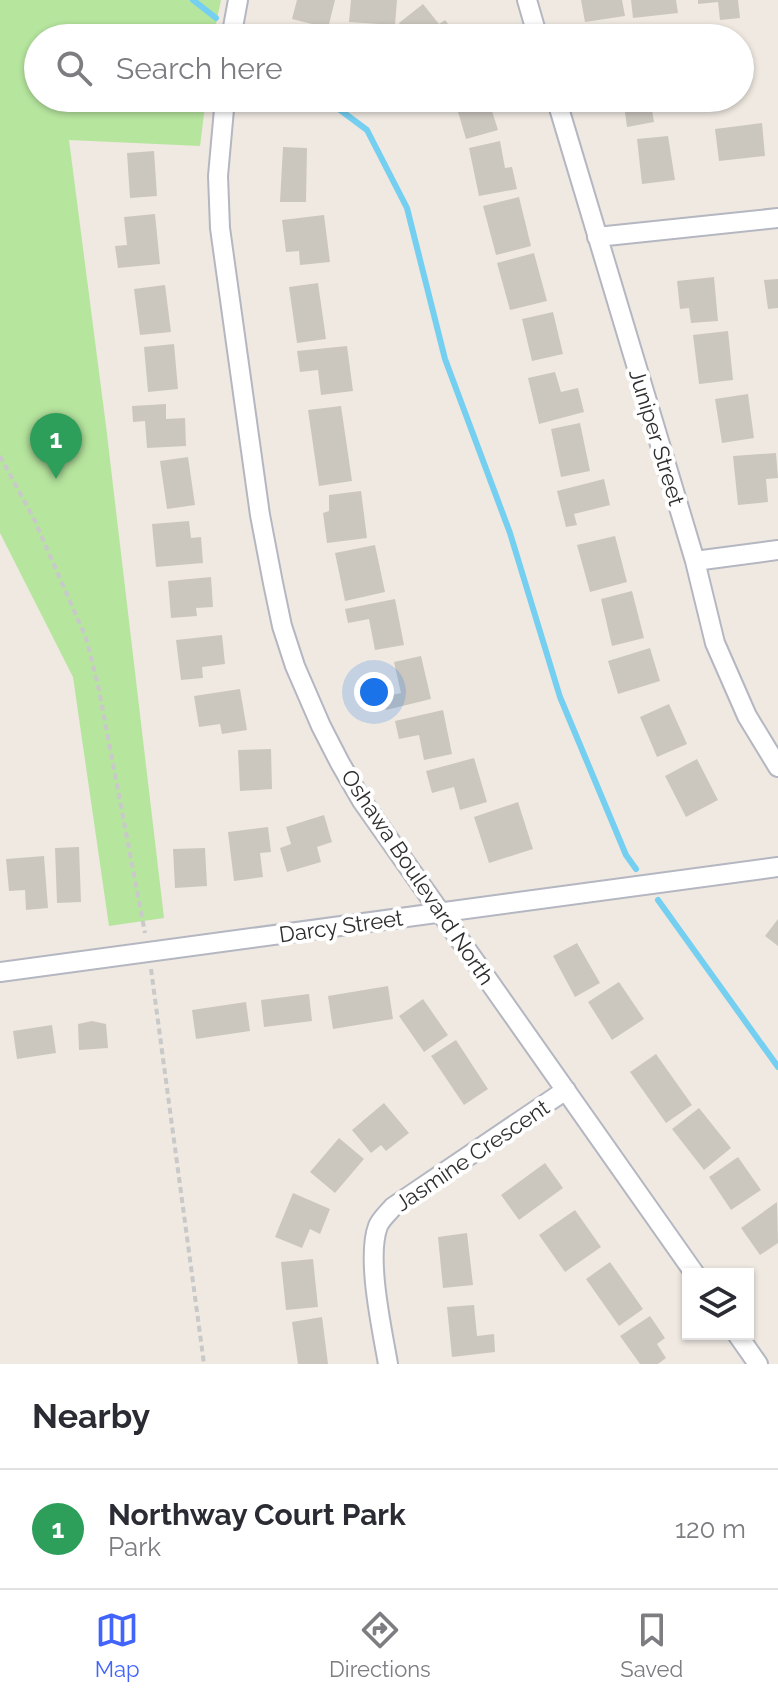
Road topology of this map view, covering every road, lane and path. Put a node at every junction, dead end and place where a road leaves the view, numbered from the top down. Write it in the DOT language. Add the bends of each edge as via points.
graph roads {
  1 [pos="238,0"];
  2 [pos="527,0"];
  3 [pos="234,24"];
  4 [pos="534,24"];
  5 [pos="224,112"];
  6 [pos="560,112"];
  7 [pos="778,218"];
  8 [pos="597,237"];
  9 [pos="0,456"];
  10 [pos="778,550"];
  11 [pos="695,561"];
  12 [pos="778,767"];
  13 [pos="778,867"];
  14 [pos="440,912"];
  15 [pos="149,952"];
  16 [pos="0,972"];
  17 [pos="566,1090"];
  18 [pos="691,1268"];
  19 [pos="741,1340"];
  20 [pos="204,1364"];
  21 [pos="388,1364"];
  22 [pos="758,1364"];
  1 -- 3 [label="street"];
  2 -- 4 [label="street"];
  5 -- 14 [label="street, Oshawa Boulevard North" via="220,228 260,515 282,626 340,763"];
  6 -- 8 [label="street, Juniper Street"];
  7 -- 8 [label="street"];
  8 -- 11 [label="street, Juniper Street"];
  9 -- 15 [label="path" via="86,638"];
  10 -- 11 [label="street"];
  11 -- 12 [label="street, Juniper Street" via="715,643 747,716"];
  13 -- 14 [label="street, Darcy Street"];
  14 -- 15 [label="street, Darcy Street"];
  14 -- 17 [label="street, Oshawa Boulevard North"];
  15 -- 16 [label="street, Darcy Street"];
  15 -- 20 [label="path"];
  17 -- 18 [label="street, Oshawa Boulevard North"];
  17 -- 21 [label="street, Jasmine Crescent" via="393,1207 379,1223 373,1261"];
  19 -- 22 [label="street"];
}
